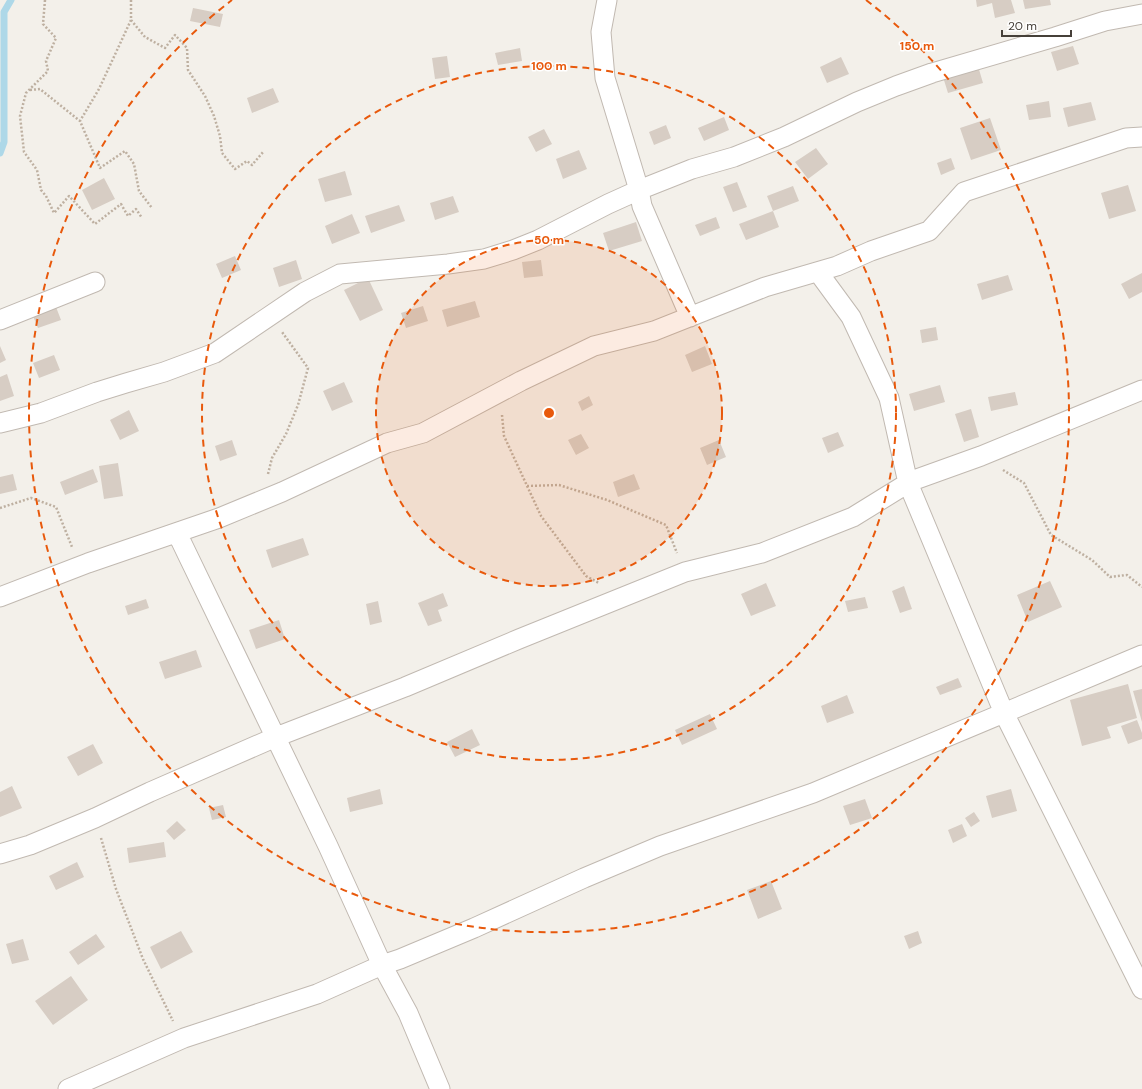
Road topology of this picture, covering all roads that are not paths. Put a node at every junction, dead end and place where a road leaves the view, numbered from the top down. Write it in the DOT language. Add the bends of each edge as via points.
graph roads {
  1 [pos="607,0"];
  2 [pos="1142,14"];
  3 [pos="1142,137"];
  4 [pos="639,190"];
  5 [pos="818,272"];
  6 [pos="95,282"];
  7 [pos="690,317"];
  8 [pos="0,320"];
  9 [pos="1142,390"];
  10 [pos="0,423"];
  11 [pos="908,483"];
  12 [pos="177,533"];
  13 [pos="0,597"];
  14 [pos="1142,654"];
  15 [pos="1004,713"];
  16 [pos="276,737"];
  17 [pos="0,854"];
  18 [pos="382,965"];
  19 [pos="1142,989"];
  20 [pos="94,1084"];
  21 [pos="68,1089"];
  22 [pos="440,1089"];
  1 -- 4 [label="street" via="601,32 605,78"];
  2 -- 4 [label="street" via="1105,21 932,73 857,102 784,137 734,157 692,169"];
  3 -- 5 [label="street" via="1126,138 964,192 929,231"];
  4 -- 7 [label="street" via="642,206"];
  4 -- 10 [label="street" via="538,240 484,259 340,274 305,292 215,353 41,413"];
  5 -- 7 [label="street" via="765,287"];
  5 -- 11 [label="street" via="851,317 889,398"];
  6 -- 8 [label="street"];
  7 -- 12 [label="street" via="654,332 594,346 423,433 387,443 270,497"];
  9 -- 11 [label="street"];
  11 -- 15 [label="street"];
  11 -- 16 [label="street" via="853,517 762,553 686,572"];
  12 -- 13 [label="street" via="79,566"];
  12 -- 16 [label="street"];
  14 -- 15 [label="street"];
  15 -- 18 [label="street" via="813,793 660,846 474,928"];
  15 -- 19 [label="street"];
  16 -- 17 [label="street" via="95,818 30,845"];
  16 -- 18 [label="street"];
  18 -- 20 [label="street" via="317,994 184,1038"];
  18 -- 22 [label="street" via="408,1013"];
  20 -- 21 [label="street"];
}
